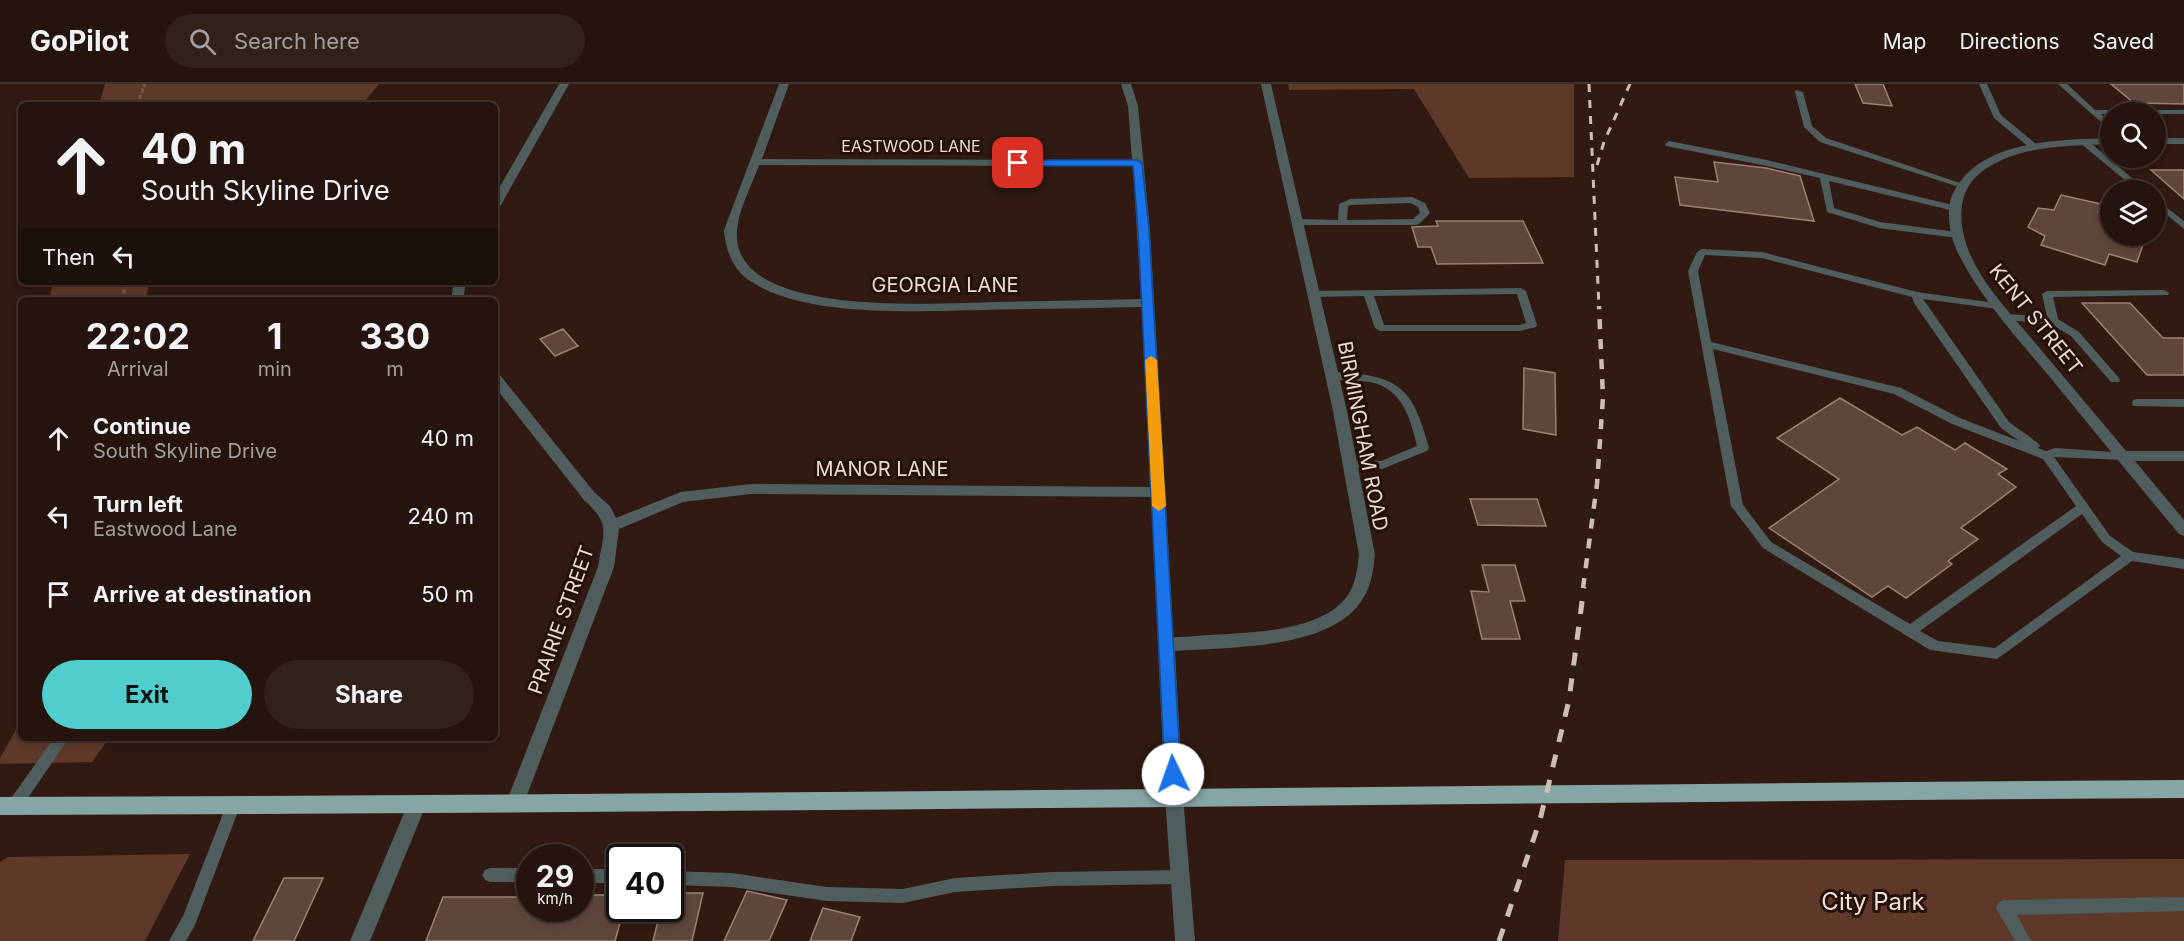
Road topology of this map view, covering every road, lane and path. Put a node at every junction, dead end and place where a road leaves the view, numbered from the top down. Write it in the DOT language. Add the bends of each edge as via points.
graph roads {
  1 [pos="145,84"];
  2 [pos="564,84"];
  3 [pos="784,84"];
  4 [pos="1126,84"];
  5 [pos="1266,84"];
  6 [pos="1983,84"];
  7 [pos="2062,84"];
  8 [pos="1799,92"];
  9 [pos="138,102"];
  10 [pos="2093,112"];
  11 [pos="2184,112"];
  12 [pos="2100,118"];
  13 [pos="2084,141"];
  14 [pos="2100,141"];
  15 [pos="2166,141"];
  16 [pos="2184,141"];
  17 [pos="1669,144"];
  18 [pos="2033,146"];
  19 [pos="756,162"];
  20 [pos="1137,163"];
  21 [pos="1824,176"];
  22 [pos="2130,180"];
  23 [pos="1962,185"];
  24 [pos="498,200"];
  25 [pos="1954,208"];
  26 [pos="2166,211"];
  27 [pos="1342,221"];
  28 [pos="1297,222"];
  29 [pos="2184,226"];
  30 [pos="1957,235"];
  31 [pos="2164,293"];
  32 [pos="1313,294"];
  33 [pos="1368,294"];
  34 [pos="1917,295"];
  35 [pos="1148,303"];
  36 [pos="1998,306"];
  37 [pos="2008,316"];
  38 [pos="2053,321"];
  39 [pos="1707,344"];
  40 [pos="1332,376"];
  41 [pos="2115,380"];
  42 [pos="498,382"];
  43 [pos="2137,403"];
  44 [pos="2184,403"];
  45 [pos="2047,456"];
  46 [pos="2123,456"];
  47 [pos="2184,456"];
  48 [pos="1350,464"];
  49 [pos="1158,492"];
  50 [pos="2083,507"];
  51 [pos="612,526"];
  52 [pos="2184,530"];
  53 [pos="2130,556"];
  54 [pos="2184,564"];
  55 [pos="1910,631"];
  56 [pos="1166,645"];
  57 [pos="60,741"];
  58 [pos="2184,789"];
  59 [pos="1174,796"];
  60 [pos="515,803"];
  61 [pos="417,805"];
  62 [pos="7,806"];
  63 [pos="233,806"];
  64 [pos="490,875"];
  65 [pos="516,875"];
  66 [pos="1181,877"];
  67 [pos="684,878"];
  68 [pos="2184,903"];
  69 [pos="2023,940"];
  70 [pos="177,941"];
  71 [pos="360,941"];
  72 [pos="1185,941"];
  1 -- 9 [label="path"];
  2 -- 24 [label="street"];
  3 -- 19 [label="street"];
  4 -- 20 [label="street" via="1133,106"];
  5 -- 28 [label="street, BIRMINGHAM ROAD"];
  6 -- 18 [label="lane" via="1997,116"];
  7 -- 10 [label="lane"];
  8 -- 23 [label="lane" via="1808,128 1823,140"];
  10 -- 11 [label="lane"];
  10 -- 12 [label="lane"];
  13 -- 14 [label="street, KENT STREET"];
  13 -- 18 [label="street, KENT STREET"];
  13 -- 22 [label="lane"];
  15 -- 16 [label="street"];
  17 -- 21 [label="lane"];
  18 -- 23 [label="street, KENT STREET" via="1994,159"];
  19 -- 20 [label="street, EASTWOOD LANE"];
  19 -- 35 [label="street, GEORGIA LANE" via="730,237 733,251 759,282 848,304 882,307"];
  20 -- 35 [label="street"];
  21 -- 25 [label="lane"];
  21 -- 30 [label="lane" via="1830,210 1879,225"];
  23 -- 25 [label="street, KENT STREET"];
  25 -- 30 [label="street, KENT STREET"];
  26 -- 29 [label="lane"];
  27 -- 27 [label="lane" via="1416,222 1425,213 1422,205 1412,200 1350,202 1344,204"];
  27 -- 28 [label="lane"];
  28 -- 32 [label="street, BIRMINGHAM ROAD"];
  30 -- 36 [label="street, KENT STREET" via="1975,277"];
  31 -- 38 [label="lane" via="2047,294"];
  32 -- 33 [label="lane"];
  32 -- 40 [label="street, BIRMINGHAM ROAD"];
  33 -- 33 [label="lane" via="1521,291 1532,324 1520,328 1380,328"];
  34 -- 36 [label="lane"];
  34 -- 39 [label="lane" via="1762,255 1702,252 1693,271"];
  34 -- 45 [label="lane" via="2005,425"];
  35 -- 49 [label="street"];
  36 -- 37 [label="street, KENT STREET"];
  37 -- 38 [label="lane"];
  37 -- 46 [label="street, KENT STREET"];
  38 -- 41 [label="lane" via="2075,334"];
  39 -- 45 [label="lane" via="1898,391 1956,421"];
  39 -- 55 [label="lane" via="1737,506 1767,545"];
  40 -- 48 [label="street, BIRMINGHAM ROAD"];
  40 -- 48 [label="lane" via="1371,377 1391,384 1406,399 1423,448 1382,465"];
  42 -- 51 [label="street, PRAIRIE STREET" via="589,496 605,510"];
  43 -- 44 [label="lane"];
  45 -- 46 [label="lane" via="2055,452"];
  45 -- 50 [label="lane"];
  46 -- 47 [label="street"];
  46 -- 52 [label="street, KENT STREET"];
  48 -- 56 [label="street, BIRMINGHAM ROAD" via="1367,555 1366,576 1359,593 1344,611 1329,622 1302,632"];
  49 -- 51 [label="street, MANOR LANE" via="750,489 681,497"];
  49 -- 56 [label="street"];
  50 -- 53 [label="lane" via="2106,539"];
  50 -- 55 [label="lane"];
  51 -- 60 [label="street, PRAIRIE STREET" via="604,574"];
  53 -- 54 [label="lane"];
  53 -- 55 [label="lane" via="1997,654 1935,645"];
  56 -- 59 [label="street"];
  57 -- 62 [label="lane"];
  58 -- 59 [label="highway"];
  59 -- 60 [label="highway"];
  59 -- 66 [label="street"];
  60 -- 61 [label="highway"];
  61 -- 63 [label="highway"];
  61 -- 71 [label="street"];
  62 -- 63 [label="highway"];
  63 -- 70 [label="lane" via="189,921"];
  64 -- 65 [label="lane"];
  66 -- 67 [label="lane" via="955,885 903,896 827,894 732,880"];
  66 -- 72 [label="street"];
  68 -- 69 [label="lane" via="2004,908"];
}
